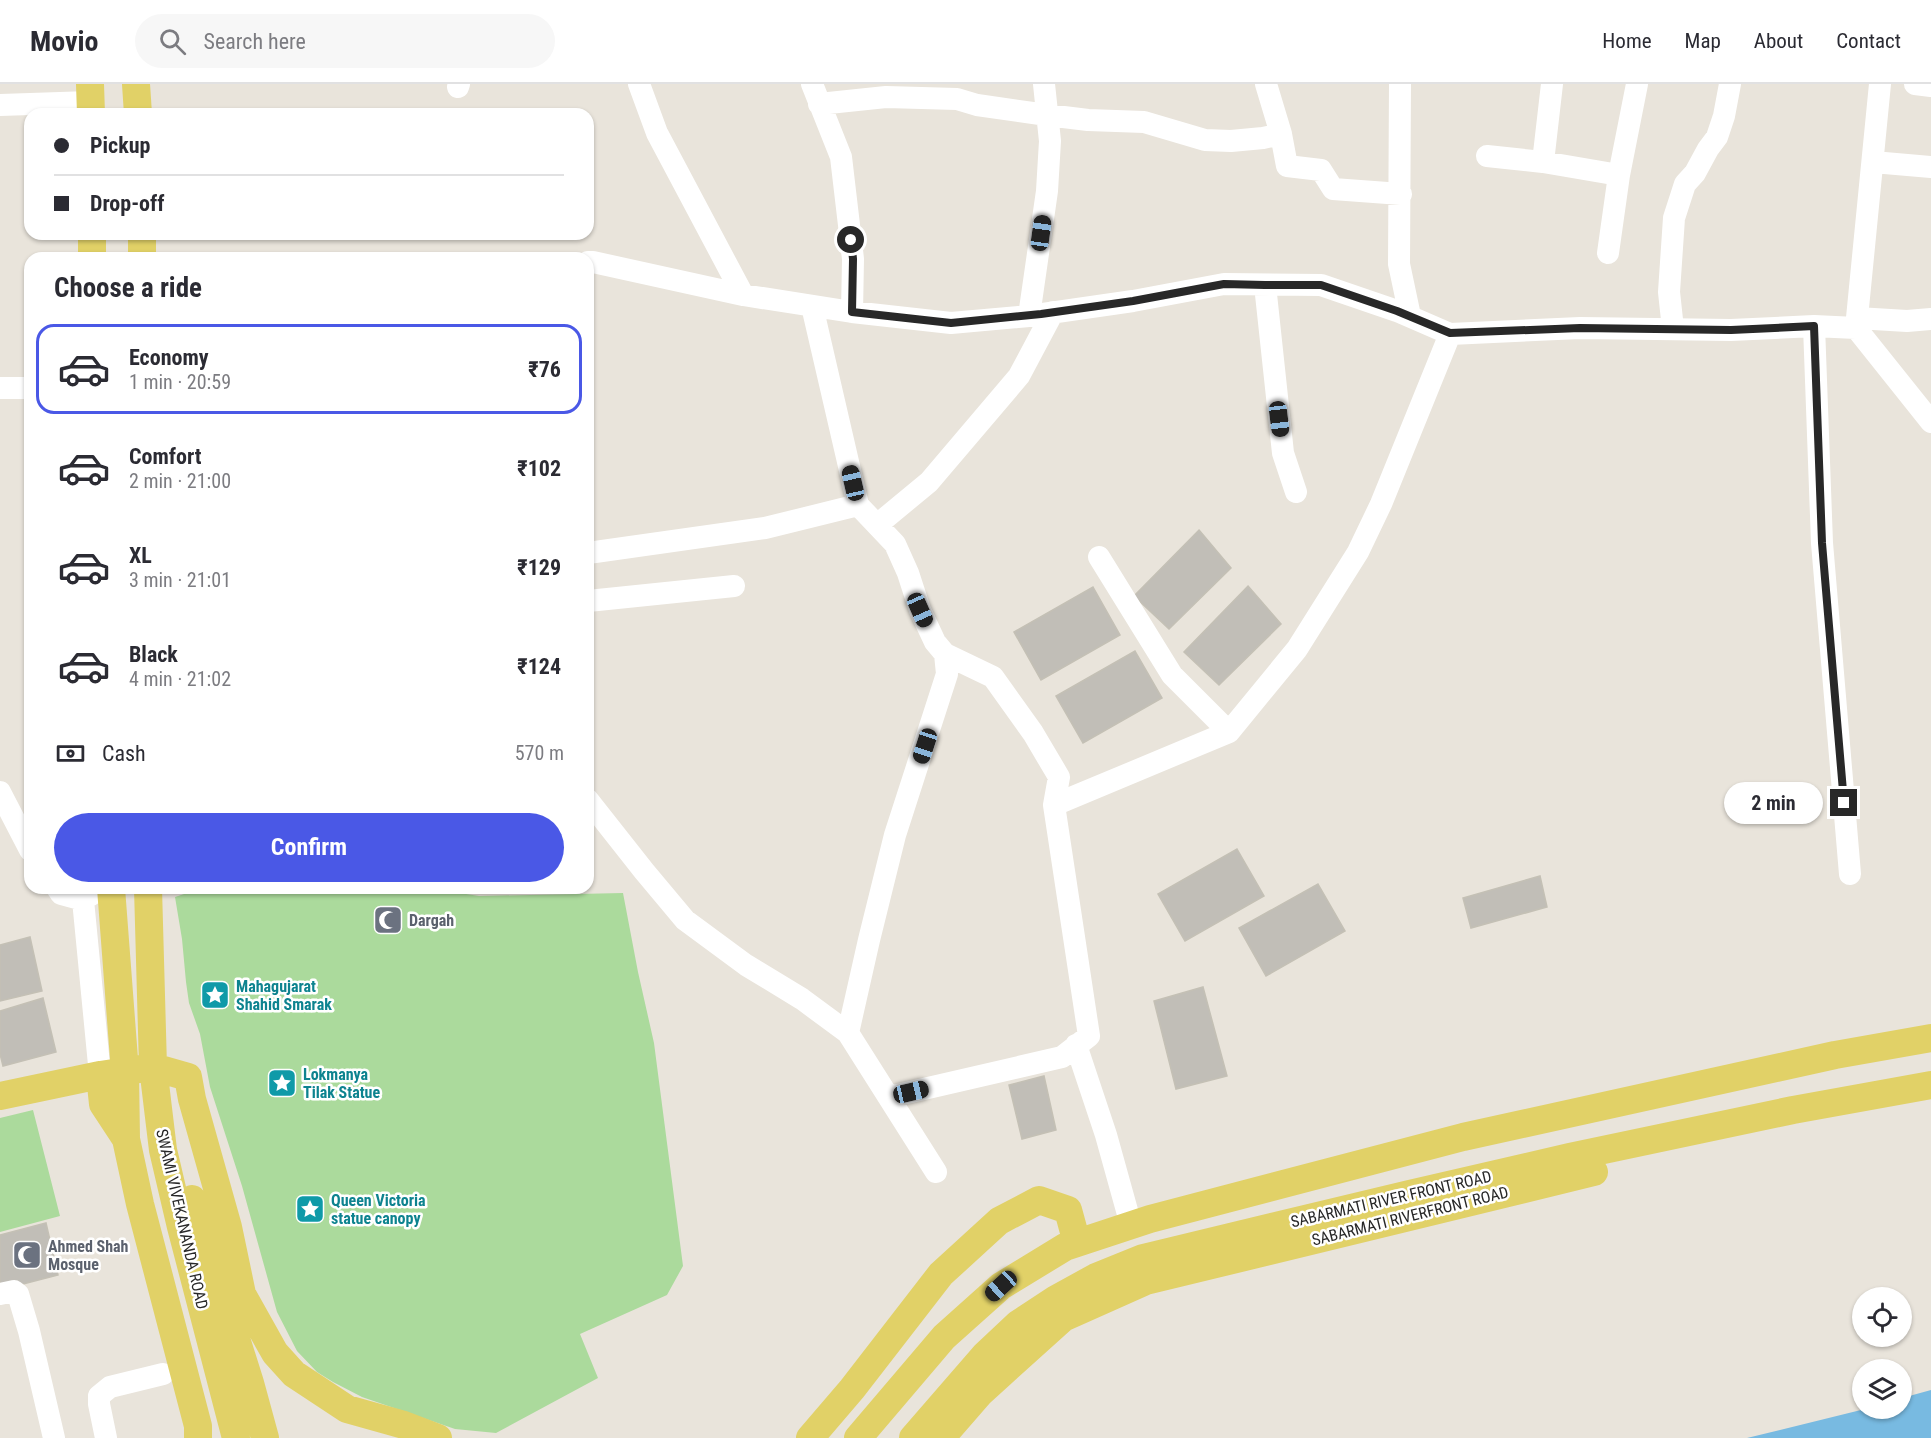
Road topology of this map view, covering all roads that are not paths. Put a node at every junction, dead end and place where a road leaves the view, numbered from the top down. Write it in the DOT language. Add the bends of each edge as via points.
graph roads {
  1 [pos="136,84"];
  2 [pos="639,84"];
  3 [pos="1044,84"];
  4 [pos="1266,84"];
  5 [pos="1400,84"];
  6 [pos="1552,84"];
  7 [pos="1637,84"];
  8 [pos="1730,84"];
  9 [pos="1880,84"];
  10 [pos="1915,84"];
  11 [pos="1931,86"];
  12 [pos="816,94"];
  13 [pos="90,100"];
  14 [pos="0,105"];
  15 [pos="138,108"];
  16 [pos="1047,115"];
  17 [pos="1281,134"];
  18 [pos="1487,156"];
  19 [pos="1543,162"];
  20 [pos="1873,162"];
  21 [pos="1931,167"];
  22 [pos="1619,175"];
  23 [pos="1401,194"];
  24 [pos="1608,254"];
  25 [pos="594,262"];
  26 [pos="1265,285"];
  27 [pos="743,295"];
  28 [pos="812,306"];
  29 [pos="852,312"];
  30 [pos="1053,312"];
  31 [pos="1029,316"];
  32 [pos="1410,316"];
  33 [pos="1931,319"];
  34 [pos="1857,323"];
  35 [pos="1814,326"];
  36 [pos="1673,329"];
  37 [pos="1450,333"];
  38 [pos="0,388"];
  39 [pos="24,388"];
  40 [pos="1931,422"];
  41 [pos="1296,492"];
  42 [pos="858,505"];
  43 [pos="877,525"];
  44 [pos="594,552"];
  45 [pos="1099,557"];
  46 [pos="734,586"];
  47 [pos="594,600"];
  48 [pos="945,654"];
  49 [pos="1229,732"];
  50 [pos="0,792"];
  51 [pos="1054,805"];
  52 [pos="594,808"];
  53 [pos="24,838"];
  54 [pos="1850,874"];
  55 [pos="62,894"];
  56 [pos="93,894"];
  57 [pos="111,894"];
  58 [pos="148,894"];
  59 [pos="83,900"];
  60 [pos="848,1033"];
  61 [pos="1931,1038"];
  62 [pos="1076,1045"];
  63 [pos="153,1067"];
  64 [pos="112,1073"];
  65 [pos="1931,1085"];
  66 [pos="0,1096"];
  67 [pos="890,1097"];
  68 [pos="1931,1103"];
  69 [pos="164,1150"];
  70 [pos="936,1173"];
  71 [pos="1131,1225"];
  72 [pos="1077,1243"];
  73 [pos="0,1294"];
  74 [pos="163,1374"];
  75 [pos="54,1438"];
  76 [pos="106,1438"];
  77 [pos="198,1438"];
  78 [pos="236,1438"];
  79 [pos="265,1438"];
  80 [pos="438,1438"];
  81 [pos="810,1438"];
  82 [pos="858,1438"];
  83 [pos="913,1438"];
  84 [pos="941,1438"];
  1 -- 15 [label="main road"];
  2 -- 27 [label="street" via="657,133"];
  3 -- 16 [label="street"];
  4 -- 17 [label="street"];
  5 -- 23 [label="street"];
  6 -- 19 [label="street"];
  7 -- 22 [label="street"];
  8 -- 36 [label="street" via="1717,136 1685,184 1674,218 1669,292"];
  9 -- 20 [label="street"];
  10 -- 11 [label="street"];
  12 -- 16 [label="street" via="957,99"];
  12 -- 29 [label="street" via="841,157 853,259"];
  13 -- 14 [label="street"];
  16 -- 17 [label="street" via="1144,122 1205,140 1231,141"];
  16 -- 31 [label="street" via="1047,191"];
  17 -- 23 [label="street" via="1287,166 1321,170 1333,189"];
  18 -- 19 [label="street"];
  19 -- 22 [label="street"];
  20 -- 21 [label="street"];
  20 -- 34 [label="street"];
  22 -- 24 [label="street"];
  23 -- 32 [label="street" via="1399,264"];
  25 -- 27 [label="street"];
  26 -- 30 [label="street" via="1224,284"];
  26 -- 32 [label="street" via="1321,285"];
  26 -- 41 [label="street" via="1283,453"];
  27 -- 28 [label="street"];
  28 -- 29 [label="street"];
  28 -- 42 [label="street"];
  29 -- 31 [label="street" via="951,323"];
  30 -- 31 [label="street"];
  30 -- 43 [label="street" via="1019,376 929,482"];
  32 -- 37 [label="street"];
  33 -- 34 [label="street"];
  34 -- 35 [label="street"];
  34 -- 40 [label="street"];
  35 -- 36 [label="street"];
  35 -- 54 [label="street" via="1822,543"];
  36 -- 37 [label="street"];
  37 -- 49 [label="street" via="1358,552 1297,649"];
  38 -- 39 [label="street"];
  42 -- 43 [label="street"];
  42 -- 44 [label="street" via="765,528"];
  43 -- 48 [label="street" via="895,544 920,610"];
  45 -- 49 [label="street" via="1172,675"];
  46 -- 47 [label="street"];
  48 -- 51 [label="street" via="993,677 1033,732 1059,777"];
  48 -- 60 [label="street" via="947,674 895,835"];
  49 -- 51 [label="street"];
  50 -- 53 [label="street"];
  51 -- 62 [label="street" via="1089,1036"];
  52 -- 60 [label="street" via="686,920"];
  55 -- 59 [label="street"];
  56 -- 59 [label="street"];
  57 -- 64 [label="main road"];
  58 -- 63 [label="main road, SWAMI VIVEKANANDA ROAD"];
  59 -- 64 [label="street"];
  60 -- 67 [label="street"];
  61 -- 71 [label="main road" via="1835,1055 1463,1137"];
  62 -- 67 [label="street" via="1062,1057"];
  62 -- 71 [label="street"];
  63 -- 64 [label="main road"];
  63 -- 69 [label="main road, SWAMI VIVEKANANDA ROAD"];
  63 -- 80 [label="main road" via="188,1077 242,1293 275,1353 294,1374 347,1409"];
  64 -- 66 [label="main road"];
  64 -- 77 [label="main road" via="103,1104 126,1139"];
  65 -- 83 [label="main road, SABARMATI RIVER FRONT ROAD" via="1570,1157 1143,1258 1096,1277 1018,1324 985,1355"];
  67 -- 70 [label="street"];
  68 -- 84 [label="main road, SABARMATI RIVERFRONT ROAD" via="1612,1167 1146,1281 1063,1318 980,1393"];
  69 -- 78 [label="main road, SWAMI VIVEKANANDA ROAD"];
  69 -- 79 [label="main road" via="189,1191"];
  71 -- 72 [label="main road"];
  72 -- 81 [label="main road" via="1068,1210 1039,1200 999,1221 941,1274"];
  72 -- 82 [label="main road" via="1001,1286 944,1338"];
  73 -- 75 [label="street" via="18,1294"];
  74 -- 76 [label="street" via="110,1388 99,1396"];
}
